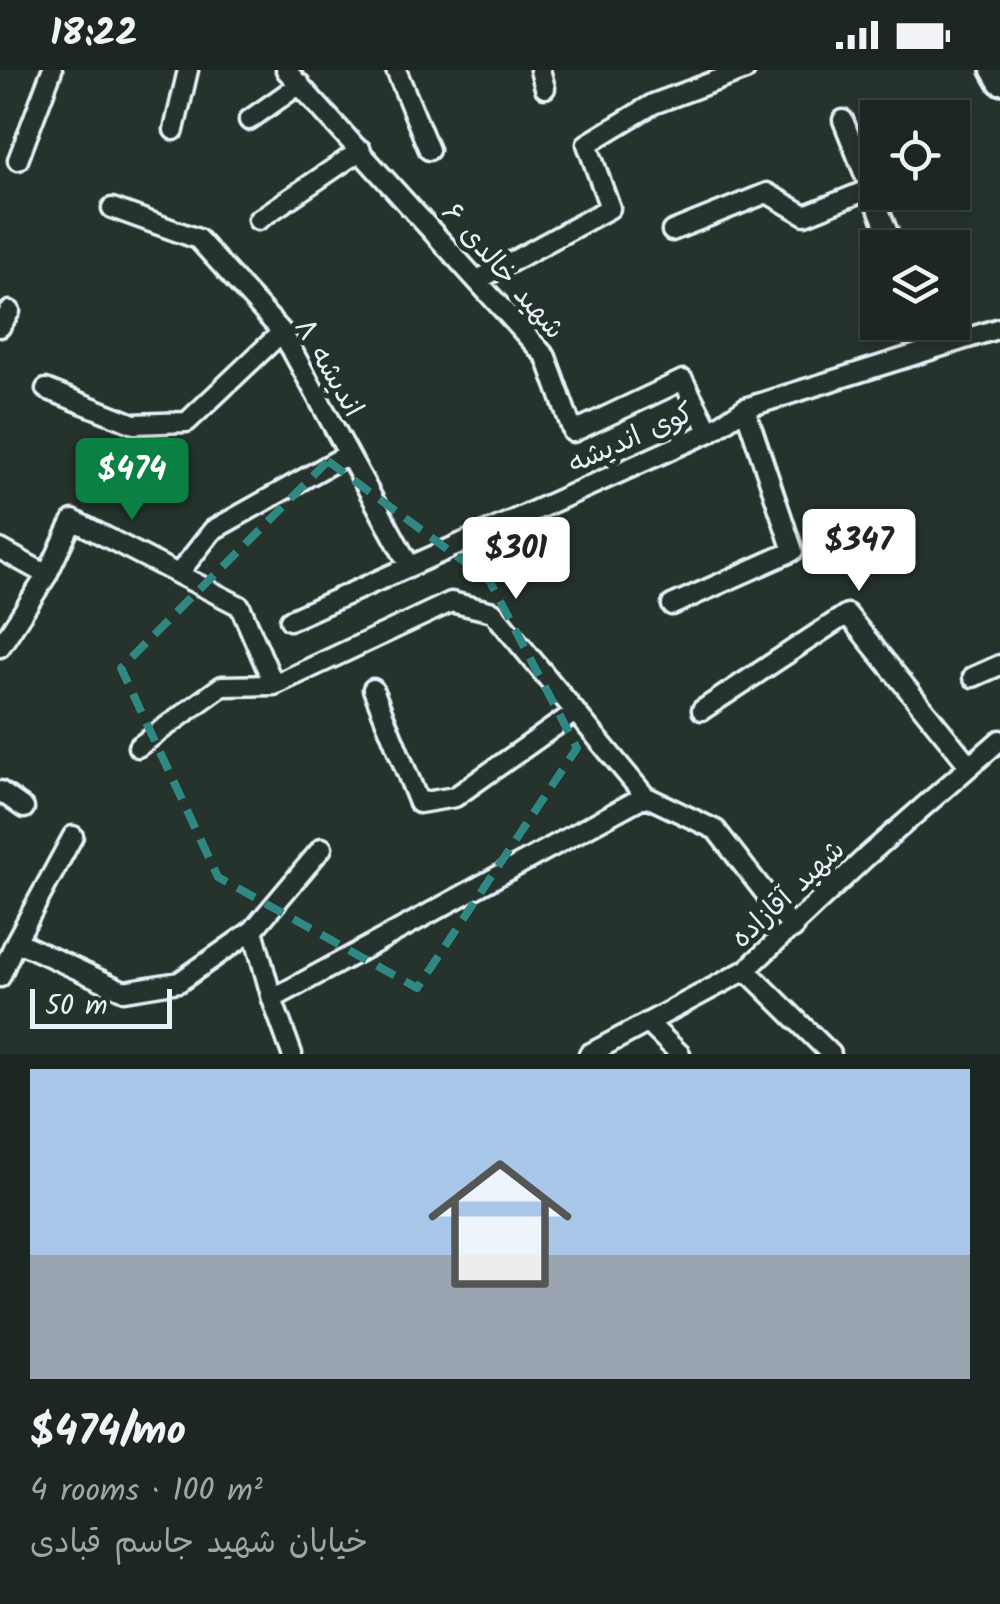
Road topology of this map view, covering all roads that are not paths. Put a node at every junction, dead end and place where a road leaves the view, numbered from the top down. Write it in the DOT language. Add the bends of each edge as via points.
graph roads {
  1 [pos="52,70"];
  2 [pos="188,70"];
  3 [pos="286,70"];
  4 [pos="396,70"];
  5 [pos="744,70"];
  6 [pos="993,70"];
  7 [pos="1000,82"];
  8 [pos="300,84"];
  9 [pos="249,120"];
  10 [pos="843,120"];
  11 [pos="174,130"];
  12 [pos="361,150"];
  13 [pos="428,150"];
  14 [pos="18,160"];
  15 [pos="860,163"];
  16 [pos="860,193"];
  17 [pos="112,208"];
  18 [pos="258,220"];
  19 [pos="672,231"];
  20 [pos="478,280"];
  21 [pos="1000,328"];
  22 [pos="282,332"];
  23 [pos="931,340"];
  24 [pos="934,348"];
  25 [pos="46,389"];
  26 [pos="746,408"];
  27 [pos="710,432"];
  28 [pos="348,454"];
  29 [pos="0,549"];
  30 [pos="409,564"];
  31 [pos="179,573"];
  32 [pos="47,575"];
  33 [pos="672,605"];
  34 [pos="290,620"];
  35 [pos="0,647"];
  36 [pos="1000,666"];
  37 [pos="973,677"];
  38 [pos="274,685"];
  39 [pos="373,689"];
  40 [pos="702,710"];
  41 [pos="574,712"];
  42 [pos="1000,740"];
  43 [pos="138,747"];
  44 [pos="968,764"];
  45 [pos="0,791"];
  46 [pos="645,796"];
  47 [pos="24,808"];
  48 [pos="73,836"];
  49 [pos="322,848"];
  50 [pos="793,929"];
  51 [pos="254,930"];
  52 [pos="16,941"];
  53 [pos="746,970"];
  54 [pos="0,977"];
  55 [pos="272,999"];
  56 [pos="648,1023"];
  57 [pos="292,1054"];
  58 [pos="589,1054"];
  59 [pos="680,1054"];
  60 [pos="832,1054"];
  1 -- 14 [label="street"];
  2 -- 11 [label="street"];
  3 -- 8 [label="street, شهید خالدی ۶"];
  4 -- 13 [label="street"];
  5 -- 20 [label="street" via="653,104 587,144 610,208"];
  6 -- 7 [label="street"];
  8 -- 9 [label="street"];
  8 -- 12 [label="street, شهید خالدی ۶"];
  10 -- 15 [label="street"];
  12 -- 18 [label="street"];
  12 -- 20 [label="street, شهید خالدی ۶"];
  16 -- 19 [label="street" via="805,215 767,193"];
  17 -- 22 [label="street, اندیشه ۸" via="198,239"];
  20 -- 27 [label="street, شهید خالدی ۶" via="546,357 573,432 683,380"];
  21 -- 24 [label="street, کوی اندیشه"];
  22 -- 25 [label="street" via="187,422 134,424"];
  22 -- 28 [label="street, اندیشه ۸"];
  23 -- 24 [label="street"];
  24 -- 26 [label="street, کوی اندیشه"];
  26 -- 27 [label="street, کوی اندیشه"];
  26 -- 33 [label="street" via="793,551"];
  27 -- 30 [label="street, کوی اندیشه"];
  28 -- 30 [label="street, اندیشه ۸"];
  28 -- 31 [label="street" via="213,530"];
  29 -- 32 [label="street"];
  30 -- 34 [label="street, کوی اندیشه"];
  31 -- 32 [label="street" via="73,520"];
  31 -- 38 [label="street" via="240,606"];
  32 -- 35 [label="street"];
  36 -- 37 [label="street"];
  38 -- 41 [label="street" via="451,602 493,612"];
  38 -- 43 [label="street" via="222,686"];
  39 -- 41 [label="street" via="419,804 455,797"];
  40 -- 44 [label="street" via="847,614"];
  41 -- 46 [label="street"];
  42 -- 44 [label="street, شهید آقازاده"];
  44 -- 50 [label="street, شهید آقازاده"];
  45 -- 47 [label="street"];
  46 -- 50 [label="street" via="716,830"];
  46 -- 55 [label="street"];
  48 -- 52 [label="street"];
  49 -- 51 [label="street"];
  50 -- 53 [label="street, شهید آقازاده"];
  51 -- 52 [label="street" via="179,982 124,991"];
  51 -- 55 [label="street"];
  52 -- 54 [label="street"];
  53 -- 56 [label="street, شهید آقازاده"];
  53 -- 60 [label="street"];
  55 -- 57 [label="street"];
  56 -- 58 [label="street, شهید آقازاده"];
  56 -- 59 [label="street"];
}
